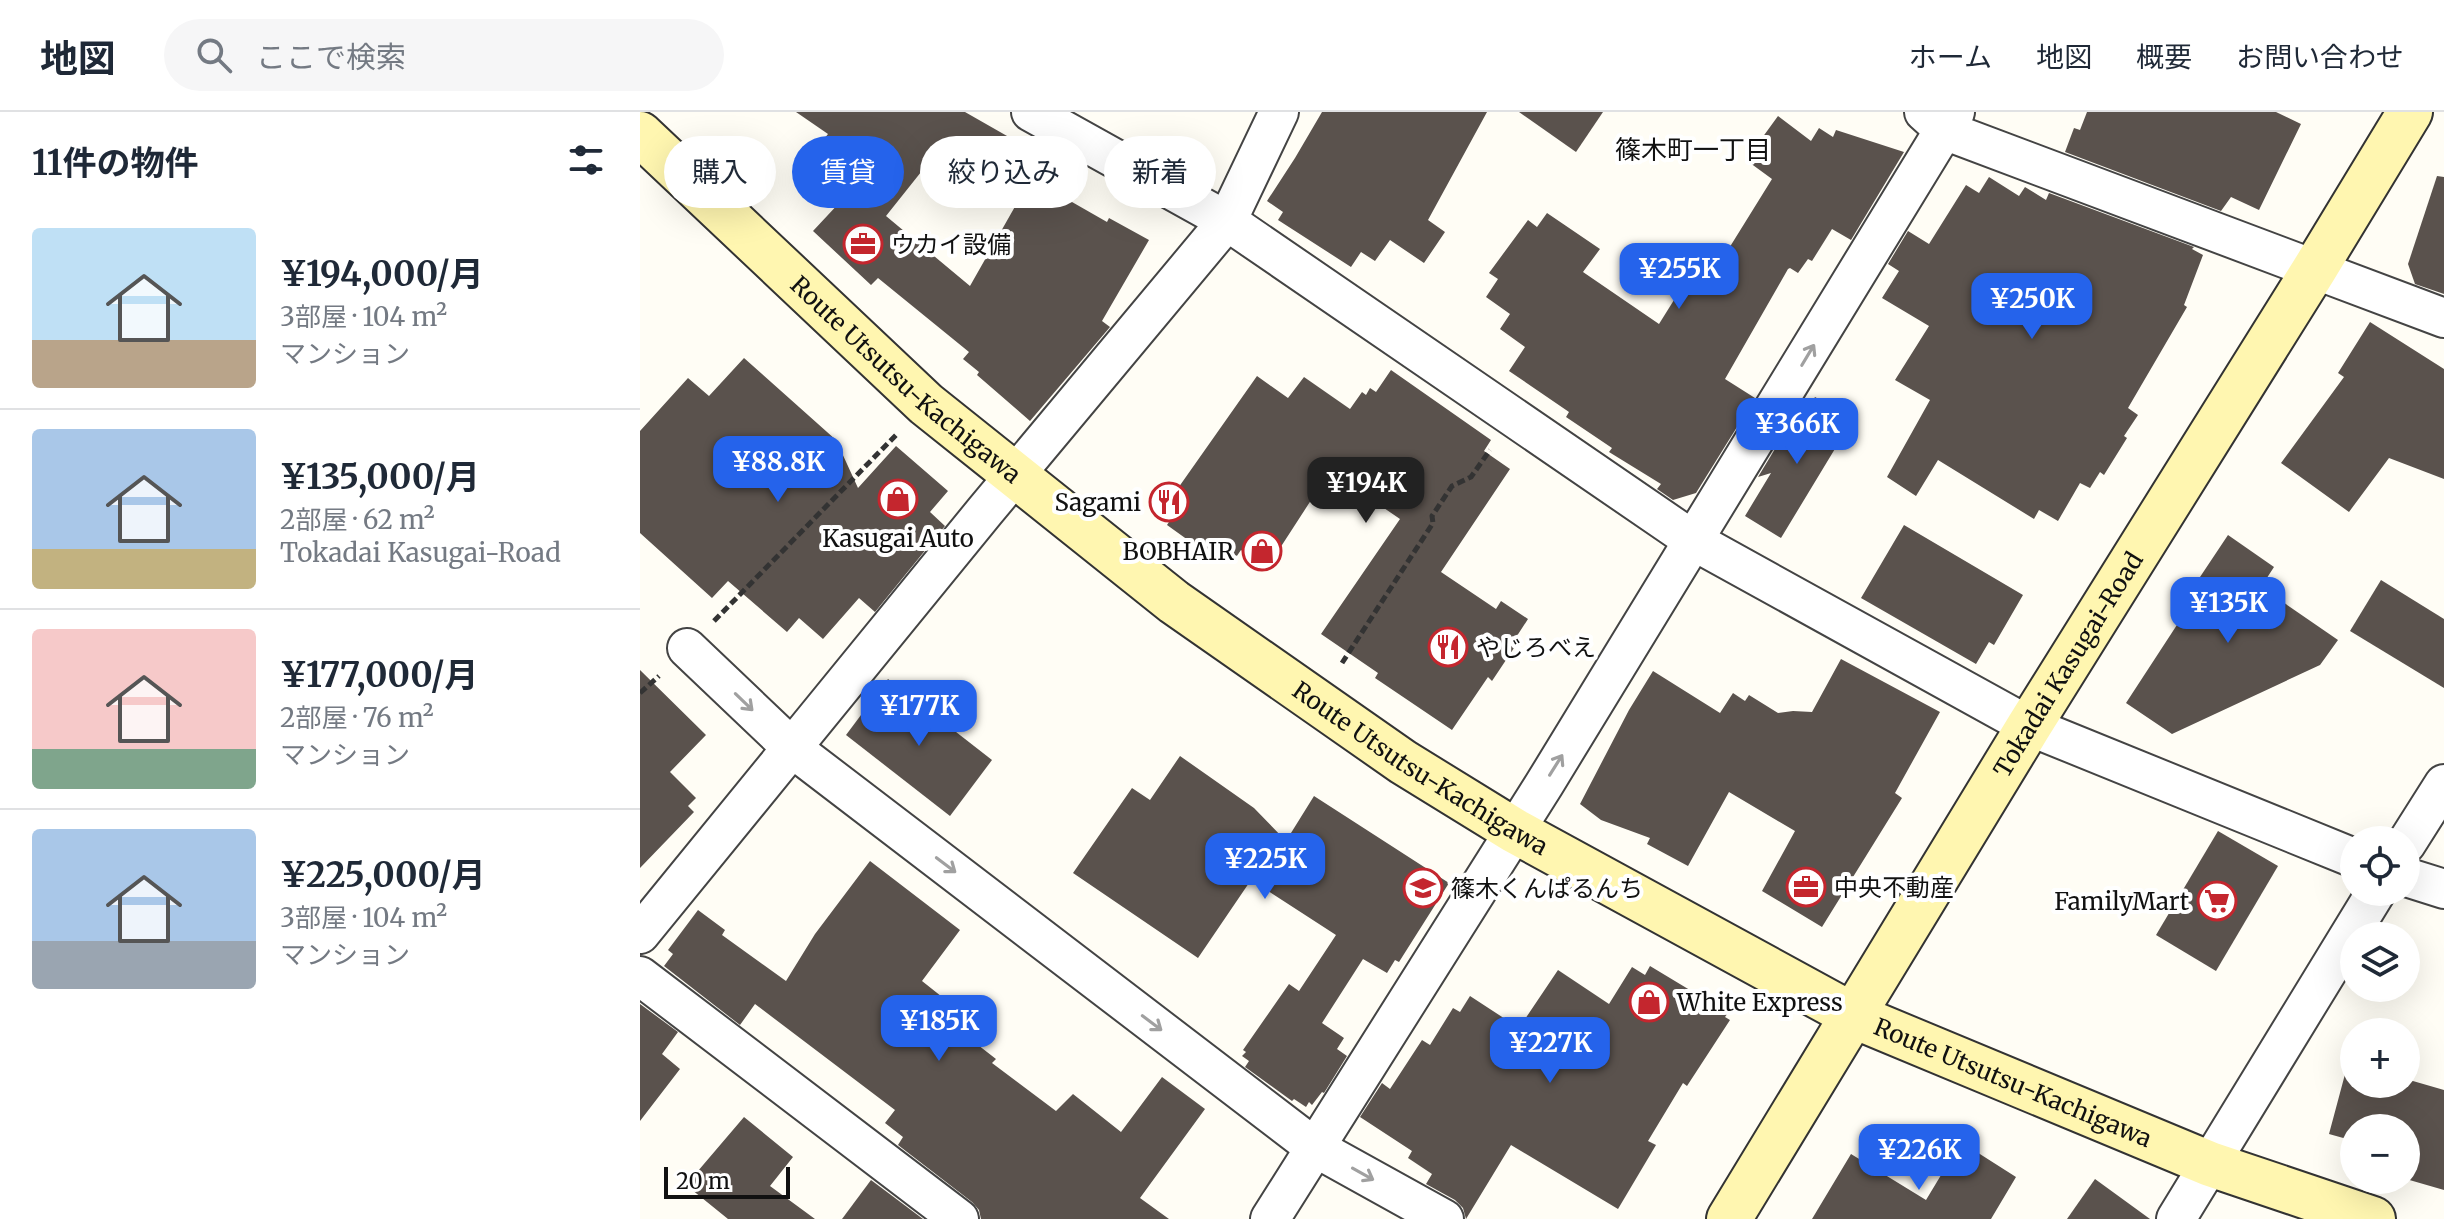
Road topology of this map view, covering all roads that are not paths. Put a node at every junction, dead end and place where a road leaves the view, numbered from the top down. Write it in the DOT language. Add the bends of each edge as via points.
graph roads {
  1 [pos="1031,112"];
  2 [pos="1279,112"];
  3 [pos="2410,112"];
  4 [pos="1941,118"];
  5 [pos="640,134"];
  6 [pos="1227,221"];
  7 [pos="2314,270"];
  8 [pos="2444,318"];
  9 [pos="1014,476"];
  10 [pos="1694,541"];
  11 [pos="687,648"];
  12 [pos="2029,726"];
  13 [pos="792,748"];
  14 [pos="2444,784"];
  15 [pos="2417,826"];
  16 [pos="1515,831"];
  17 [pos="2340,852"];
  18 [pos="2420,881"];
  19 [pos="2444,889"];
  20 [pos="2367,906"];
  21 [pos="640,934"];
  22 [pos="640,976"];
  23 [pos="1854,1016"];
  24 [pos="1314,1147"];
  25 [pos="2210,1164"];
  26 [pos="959,1219"];
  27 [pos="1270,1219"];
  28 [pos="1444,1219"];
  29 [pos="1729,1219"];
  30 [pos="2176,1219"];
  31 [pos="2373,1219"];
  1 -- 6 [label="street"];
  2 -- 6 [label="street"];
  3 -- 7 [label="main road, Tokadai Kasugai-Road"];
  4 -- 7 [label="street"];
  10 -- 4 [label="street, one-way"];
  5 -- 9 [label="main road, Route Utsutsu-Kachigawa" via="926,404"];
  6 -- 9 [label="street"];
  6 -- 10 [label="street"];
  7 -- 8 [label="street"];
  7 -- 12 [label="main road, Tokadai Kasugai-Road"];
  9 -- 13 [label="street"];
  9 -- 16 [label="main road, Route Utsutsu-Kachigawa" via="1235,646 1403,762"];
  10 -- 12 [label="street"];
  16 -- 10 [label="street, one-way"];
  11 -- 13 [label="street, one-way"];
  12 -- 17 [label="street"];
  12 -- 23 [label="main road, Tokadai Kasugai-Road"];
  13 -- 21 [label="street"];
  13 -- 24 [label="street, one-way"];
  14 -- 15 [label="street"];
  16 -- 23 [label="main road, Route Utsutsu-Kachigawa"];
  16 -- 24 [label="street"];
  18 -- 19 [label="street"];
  20 -- 25 [label="street"];
  22 -- 26 [label="street"];
  23 -- 25 [label="main road, Route Utsutsu-Kachigawa"];
  23 -- 29 [label="main road, Tokadai Kasugai-Road"];
  24 -- 27 [label="street"];
  24 -- 28 [label="street, one-way"];
  25 -- 30 [label="street"];
  25 -- 31 [label="main road, Route Utsutsu-Kachigawa"];
}
